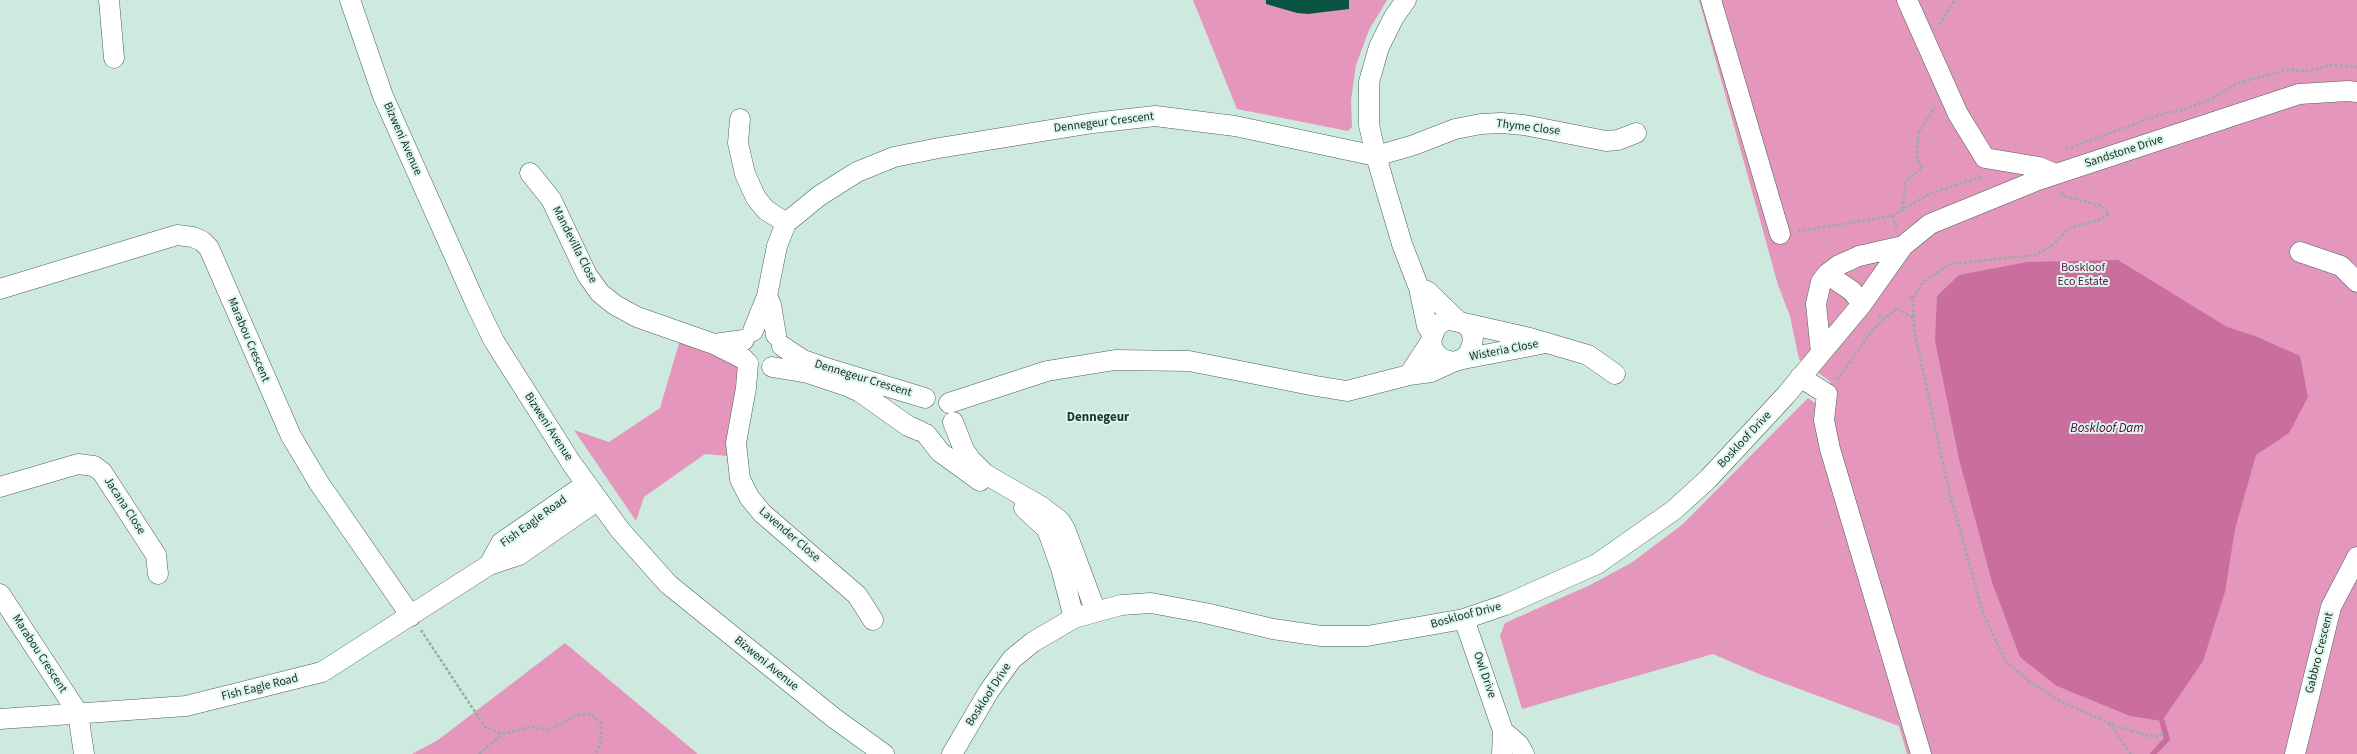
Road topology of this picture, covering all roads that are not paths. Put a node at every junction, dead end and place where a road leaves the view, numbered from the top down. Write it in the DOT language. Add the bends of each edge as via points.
graph roads {
  1 [pos="110,0"];
  2 [pos="350,0"];
  3 [pos="1406,0"];
  4 [pos="1711,0"];
  5 [pos="1907,0"];
  6 [pos="114,58"];
  7 [pos="2357,92"];
  8 [pos="740,119"];
  9 [pos="1636,133"];
  10 [pos="1376,156"];
  11 [pos="530,173"];
  12 [pos="2055,174"];
  13 [pos="786,223"];
  14 [pos="1780,234"];
  15 [pos="1903,246"];
  16 [pos="2300,252"];
  17 [pos="1827,274"];
  18 [pos="2357,282"];
  19 [pos="1419,288"];
  20 [pos="0,289"];
  21 [pos="767,296"];
  22 [pos="1862,304"];
  23 [pos="1460,322"];
  24 [pos="1432,337"];
  25 [pos="779,340"];
  26 [pos="1545,343"];
  27 [pos="1821,353"];
  28 [pos="754,355"];
  29 [pos="1458,360"];
  30 [pos="1615,374"];
  31 [pos="1409,375"];
  32 [pos="1800,377"];
  33 [pos="925,398"];
  34 [pos="951,413"];
  35 [pos="923,433"];
  36 [pos="586,484"];
  37 [pos="0,487"];
  38 [pos="598,500"];
  39 [pos="1053,525"];
  40 [pos="2357,557"];
  41 [pos="488,565"];
  42 [pos="1070,566"];
  43 [pos="158,574"];
  44 [pos="0,594"];
  45 [pos="1096,612"];
  46 [pos="411,616"];
  47 [pos="1074,618"];
  48 [pos="1464,619"];
  49 [pos="873,620"];
  50 [pos="78,713"];
  51 [pos="0,719"];
  52 [pos="1503,730"];
  53 [pos="84,754"];
  54 [pos="884,754"];
  55 [pos="952,754"];
  56 [pos="1502,754"];
  57 [pos="1524,754"];
  58 [pos="1921,754"];
  59 [pos="2296,754"];
  1 -- 6 [label="street"];
  2 -- 36 [label="street, Bizweni Avenue" via="383,96 494,341"];
  3 -- 10 [label="street" via="1379,47 1369,82 1369,125"];
  4 -- 14 [label="street"];
  5 -- 12 [label="street" via="1958,114 1985,158 2039,167"];
  7 -- 12 [label="street, Sandstone Drive" via="2299,94"];
  8 -- 13 [label="street" via="738,143 745,174 756,198 766,210"];
  9 -- 10 [label="street, Thyme Close" via="1618,140 1606,141 1500,122 1455,129"];
  10 -- 13 [label="street, Dennegeur Crescent" via="1235,126 1156,116 1132,118 894,157 857,172 819,196"];
  10 -- 19 [label="street" via="1402,244"];
  11 -- 28 [label="street, Mandevilla Close" via="552,200 587,275 600,293 637,317"];
  12 -- 15 [label="street, Sandstone Drive" via="1930,224"];
  13 -- 21 [label="street, Dennegeur Crescent" via="777,246"];
  15 -- 17 [label="street" via="1860,256 1833,268"];
  15 -- 22 [label="street, Boskloof Drive"];
  16 -- 18 [label="street" via="2341,266"];
  17 -- 22 [label="street" via="1852,291"];
  17 -- 27 [label="street" via="1821,282 1816,304"];
  19 -- 23 [label="street" via="1427,291"];
  19 -- 24 [label="street" via="1427,326"];
  20 -- 46 [label="street, Marabou Crescent" via="177,235 193,236 202,241 209,248 291,436 319,483"];
  21 -- 25 [label="street, Dennegeur Crescent"];
  21 -- 28 [label="street, Dennegeur Crescent"];
  22 -- 27 [label="street, Boskloof Drive"];
  23 -- 24 [label="street" via="1442,322"];
  23 -- 26 [label="street, Wisteria Close"];
  23 -- 29 [label="street" via="1470,329 1472,345 1469,353"];
  24 -- 29 [label="street" via="1433,349 1438,356 1445,360"];
  24 -- 31 [label="street"];
  25 -- 28 [label="street" via="780,358"];
  25 -- 28 [label="street" via="765,329"];
  25 -- 33 [label="street, Dennegeur Crescent" via="803,360 852,378"];
  26 -- 29 [label="street, Wisteria Close"];
  26 -- 30 [label="street, Wisteria Close" via="1594,357"];
  27 -- 32 [label="street, Boskloof Drive"];
  28 -- 35 [label="street, Dennegeur Crescent" via="860,392 908,426"];
  28 -- 49 [label="street, Lavender Close" via="736,443 740,479 749,497 762,513 858,595"];
  29 -- 31 [label="street" via="1431,372"];
  31 -- 34 [label="street" via="1347,390 1189,361 1115,360 1047,372"];
  32 -- 48 [label="street, Boskloof Drive" via="1708,479 1674,510 1639,536 1597,564 1505,605"];
  32 -- 58 [label="street" via="1827,394 1824,420 1830,449"];
  33 -- 34 [label="street" via="938,396"];
  33 -- 35 [label="street" via="920,401 914,413 914,420"];
  34 -- 35 [label="street" via="950,428 939,435"];
  34 -- 39 [label="street" via="964,450 971,460 985,474 1042,507"];
  35 -- 39 [label="street" via="940,452 984,484 1022,506 1038,519"];
  36 -- 38 [label="street, Bizweni Avenue"];
  36 -- 41 [label="street, Fish Eagle Road" via="501,543"];
  37 -- 43 [label="street, Jacana Close" via="78,464 94,466 102,472 156,555"];
  38 -- 41 [label="street, Fish Eagle Road" via="519,555"];
  38 -- 54 [label="street, Bizweni Avenue" via="640,554 668,584 815,704"];
  39 -- 42 [label="street"];
  40 -- 59 [label="street, Gabbro Crescent" via="2331,607"];
  41 -- 46 [label="street, Fish Eagle Road"];
  42 -- 45 [label="street"];
  42 -- 47 [label="street"];
  44 -- 50 [label="street, Marabou Crescent"];
  45 -- 47 [label="street, Boskloof Drive"];
  45 -- 48 [label="street, Boskloof Drive" via="1121,605 1151,603 1273,629 1321,636 1366,636"];
  46 -- 50 [label="street, Fish Eagle Road" via="330,669 312,676 186,706"];
  47 -- 55 [label="street, Boskloof Drive" via="1033,642 1012,660 989,691"];
  48 -- 52 [label="street, Owl Drive"];
  50 -- 51 [label="street, Fish Eagle Road"];
  50 -- 53 [label="street"];
  52 -- 56 [label="street, Owl Drive"];
  52 -- 57 [label="street, Owl Drive" via="1519,745"];
}
